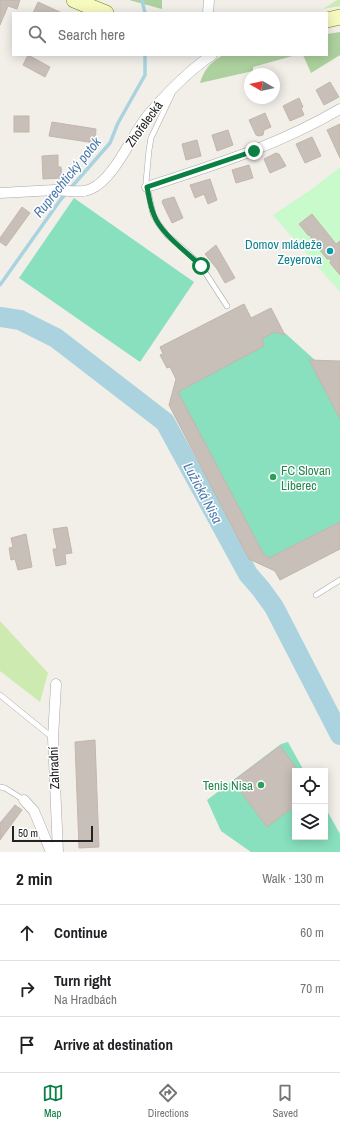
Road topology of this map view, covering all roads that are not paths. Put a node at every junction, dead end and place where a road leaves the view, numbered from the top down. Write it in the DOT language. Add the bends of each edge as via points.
graph roads {
  1 [pos="74,0"];
  2 [pos="209,0"];
  3 [pos="104,12"];
  4 [pos="208,12"];
  5 [pos="340,17"];
  6 [pos="328,20"];
  7 [pos="211,56"];
  8 [pos="176,84"];
  9 [pos="340,109"];
  10 [pos="147,187"];
  11 [pos="0,193"];
  12 [pos="227,306"];
  13 [pos="340,580"];
  14 [pos="316,595"];
  15 [pos="56,684"];
  16 [pos="0,695"];
  17 [pos="53,738"];
  18 [pos="0,787"];
  19 [pos="24,800"];
  20 [pos="51,852"];
  21 [pos="58,852"];
  1 -- 3 [label="main road"];
  2 -- 4 [label="street"];
  5 -- 6 [label="main road"];
  7 -- 8 [label="street, Zhořelecká"];
  8 -- 10 [label="lane" via="151,138 148,150"];
  8 -- 11 [label="street, Zhořelecká" via="147,116 104,180 90,190"];
  9 -- 10 [label="street" via="318,122 254,151"];
  10 -- 12 [label="lane" via="153,214 158,223 167,235 201,266"];
  13 -- 14 [label="lane"];
  15 -- 17 [label="street, Zahradní"];
  16 -- 17 [label="lane"];
  17 -- 21 [label="street, Zahradní"];
  18 -- 19 [label="lane"];
  19 -- 20 [label="street" via="34,811"];
}
